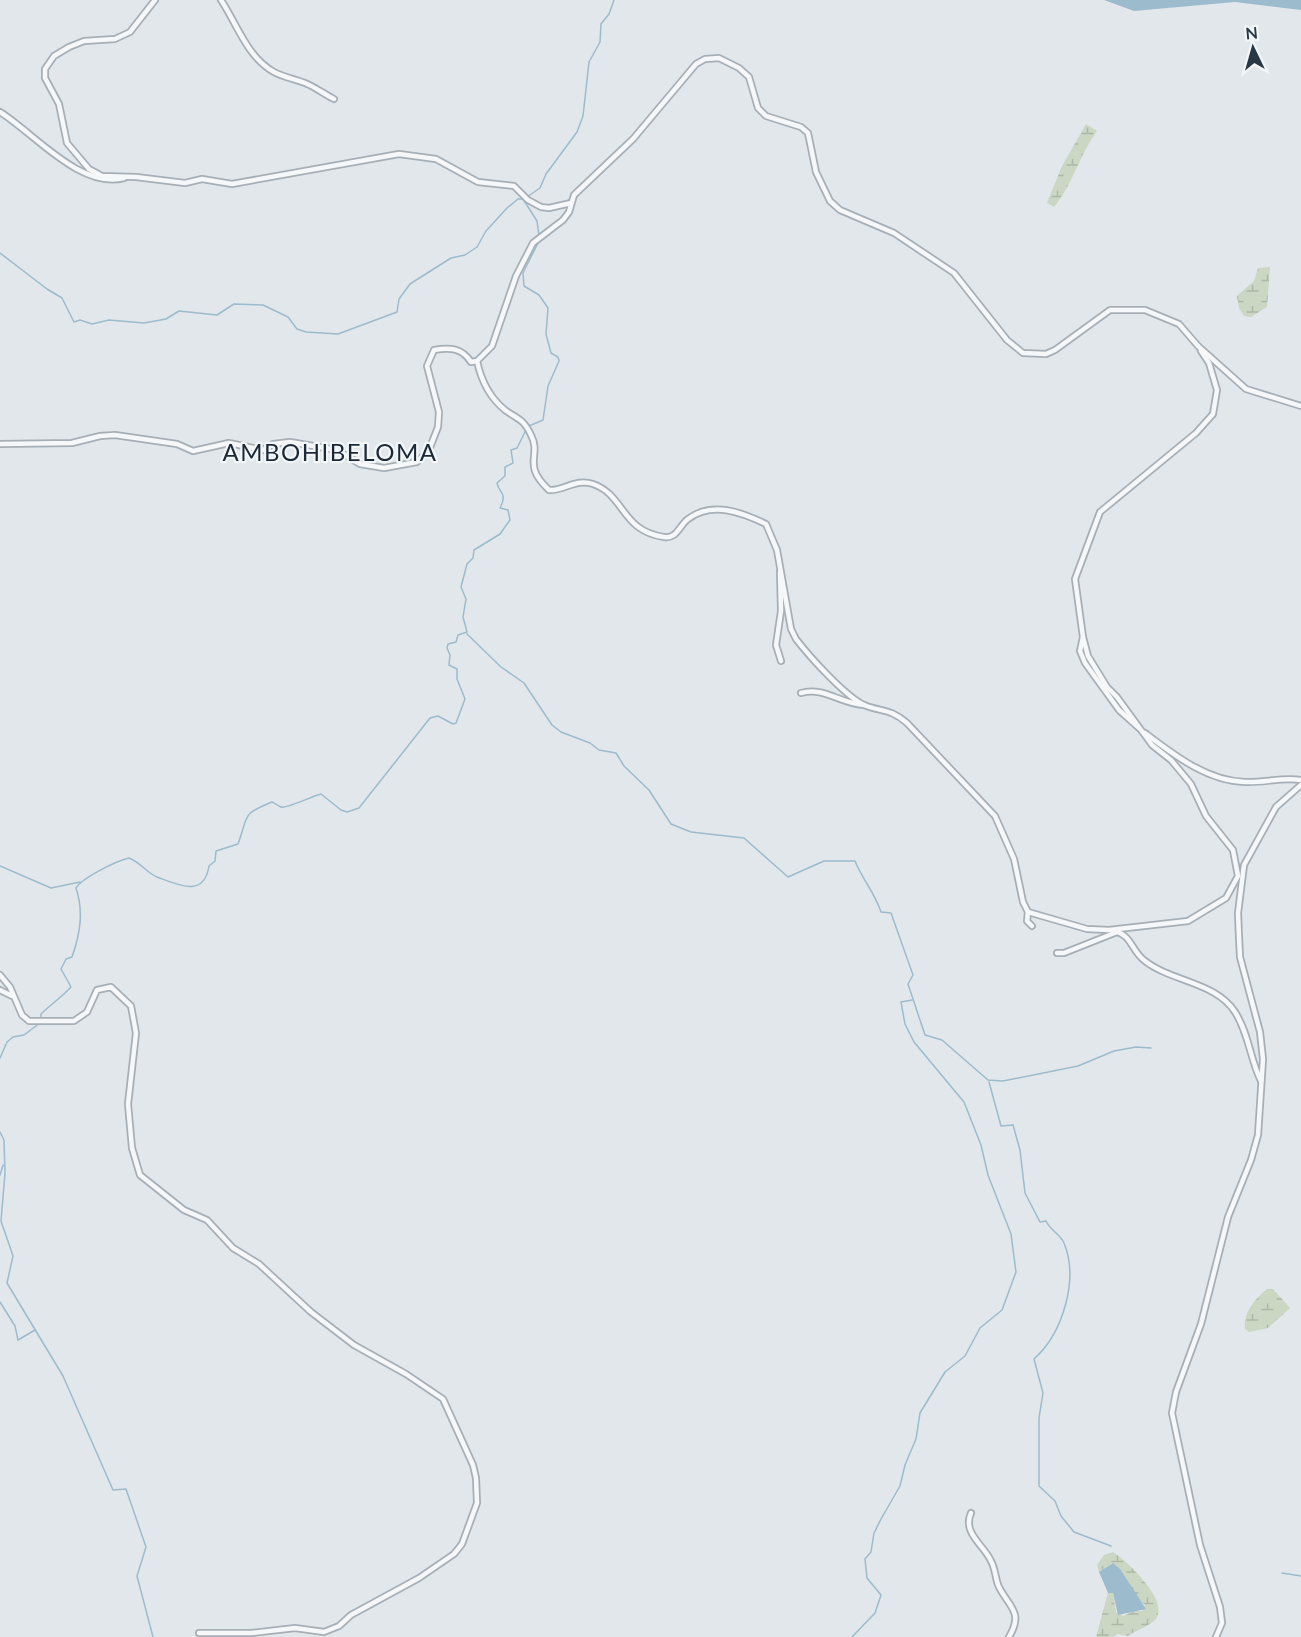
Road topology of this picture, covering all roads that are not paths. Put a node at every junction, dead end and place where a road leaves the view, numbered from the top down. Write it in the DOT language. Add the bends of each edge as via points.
graph roads {
  1 [pos="155,0"];
  2 [pos="221,0"];
  3 [pos="334,99"];
  4 [pos="0,112"];
  5 [pos="129,177"];
  6 [pos="570,203"];
  7 [pos="1198,346"];
  8 [pos="477,361"];
  9 [pos="1301,406"];
  10 [pos="0,444"];
  11 [pos="780,567"];
  12 [pos="781,661"];
  13 [pos="801,693"];
  14 [pos="865,705"];
  15 [pos="1142,731"];
  16 [pos="1290,780"];
  17 [pos="1301,780"];
  18 [pos="1301,785"];
  19 [pos="1293,791"];
  20 [pos="1243,872"];
  21 [pos="1238,876"];
  22 [pos="1028,912"];
  23 [pos="1032,926"];
  24 [pos="1109,930"];
  25 [pos="1117,932"];
  26 [pos="1057,953"];
  27 [pos="0,975"];
  28 [pos="0,990"];
  29 [pos="12,996"];
  30 [pos="1263,1083"];
  31 [pos="971,1513"];
  32 [pos="199,1633"];
  33 [pos="1009,1637"];
  34 [pos="1216,1637"];
  1 -- 5 [label="street" via="130,32 115,39 84,41 69,47 54,56 45,69 67,143 89,168 102,176"];
  2 -- 3 [label="street" via="261,62 274,72"];
  4 -- 5 [label="street" via="86,175 113,181"];
  5 -- 6 [label="street" via="232,184 399,154 436,159 478,182 514,186 534,204 549,208"];
  6 -- 7 [label="street" via="582,186 633,140 696,64 719,58 748,77 758,108 766,116 808,133 816,172 830,201 840,210 894,233 954,273 1007,340 1023,353 1046,354 1055,350 1110,310 1145,310 1164,316 1179,324"];
  6 -- 8 [label="street" via="569,212 538,239 516,276 492,346"];
  7 -- 9 [label="street" via="1246,389"];
  7 -- 15 [label="street" via="1209,363 1217,390 1213,414 1196,433 1100,512 1075,579 1083,637 1080,651 1099,685"];
  8 -- 10 [label="street" via="471,362 459,350 434,350 427,366 439,412 438,427 429,450 406,466 384,468 363,464 337,450 290,442 263,450 229,443 193,451 177,444 115,435 72,443"];
  8 -- 11 [label="street" via="486,388 506,411 520,418 532,437 534,474 549,490 591,483 614,497 633,524 663,537 676,534 686,520 709,508 736,512 766,524"];
  11 -- 12 [label="street" via="781,611 776,645"];
  11 -- 14 [label="street" via="796,639 845,691"];
  13 -- 14 [label="street" via="818,691 849,704"];
  14 -- 22 [label="street" via="898,715 995,816 1014,859"];
  15 -- 16 [label="street" via="1180,759 1225,779 1257,783"];
  15 -- 21 [label="street" via="1191,784 1206,816 1233,850"];
  16 -- 17 [label="street"];
  16 -- 19 [label="street"];
  18 -- 19 [label="street"];
  19 -- 20 [label="street" via="1266,822"];
  20 -- 21 [label="street"];
  20 -- 30 [label="street" via="1238,913 1240,957 1260,1032"];
  21 -- 24 [label="street" via="1226,898 1188,921"];
  22 -- 23 [label="street" via="1027,921"];
  22 -- 24 [label="street" via="1088,929"];
  24 -- 25 [label="street"];
  25 -- 26 [label="street"];
  25 -- 30 [label="street" via="1131,941 1146,962 1214,993 1230,1005 1250,1042"];
  27 -- 29 [label="street"];
  28 -- 29 [label="street"];
  29 -- 32 [label="street" via="26,1020 68,1022 87,1012 97,990 117,990 131,1006 136,1034 129,1104 132,1148 140,1175 184,1210 207,1220 233,1248 259,1264 354,1346 443,1399 473,1465 477,1503 462,1544 419,1578 324,1632 295,1628"];
  30 -- 34 [label="street" via="1258,1135 1228,1217 1172,1413 1200,1545 1220,1607 1222,1623"];
  31 -- 33 [label="street" via="968,1520 974,1540 990,1558 1001,1590 1014,1608"];
}
